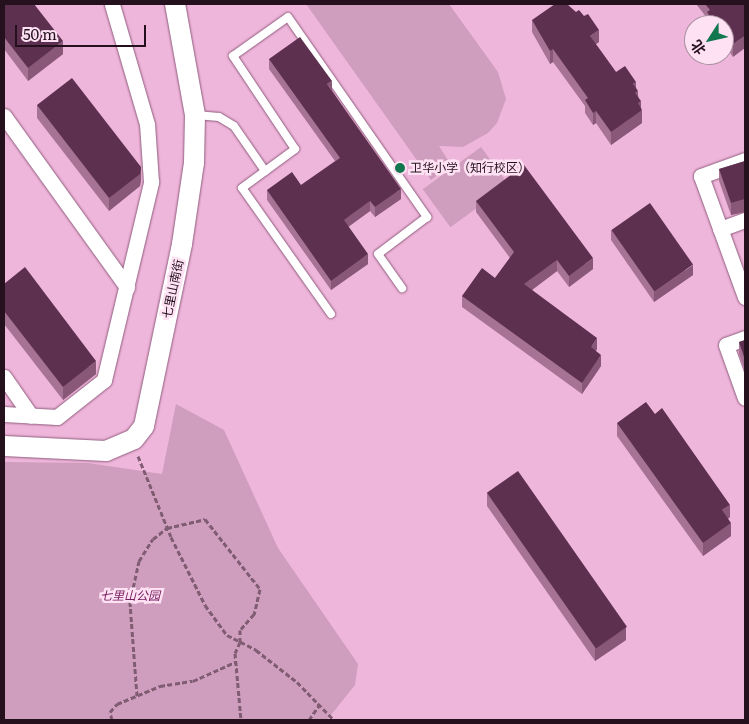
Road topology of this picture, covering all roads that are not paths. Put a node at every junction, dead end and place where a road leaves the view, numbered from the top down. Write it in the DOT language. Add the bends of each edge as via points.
graph roads {
  1 [pos="112,4"];
  2 [pos="176,4"];
  3 [pos="195,115"];
  4 [pos="4,116"];
  5 [pos="745,160"];
  6 [pos="265,171"];
  7 [pos="745,220"];
  8 [pos="720,229"];
  9 [pos="127,287"];
  10 [pos="402,288"];
  11 [pos="745,297"];
  12 [pos="331,314"];
  13 [pos="745,338"];
  14 [pos="4,377"];
  15 [pos="745,398"];
  16 [pos="4,414"];
  17 [pos="31,416"];
  18 [pos="4,446"];
  1 -- 9 [label="street" via="146,124 150,182"];
  2 -- 3 [label="street, 七里山南街"];
  3 -- 6 [label="lane" via="219,117 234,126"];
  3 -- 18 [label="street, 七里山南街" via="194,163 182,244 144,426 129,442 106,451"];
  4 -- 9 [label="street"];
  5 -- 8 [label="street" via="701,176"];
  6 -- 10 [label="lane" via="295,149 233,56 288,17 428,217 378,254"];
  6 -- 12 [label="lane" via="242,188"];
  7 -- 8 [label="street"];
  8 -- 11 [label="street"];
  9 -- 17 [label="street" via="104,380 57,418"];
  13 -- 15 [label="street" via="726,345"];
  14 -- 17 [label="street"];
  16 -- 17 [label="street"];
}
